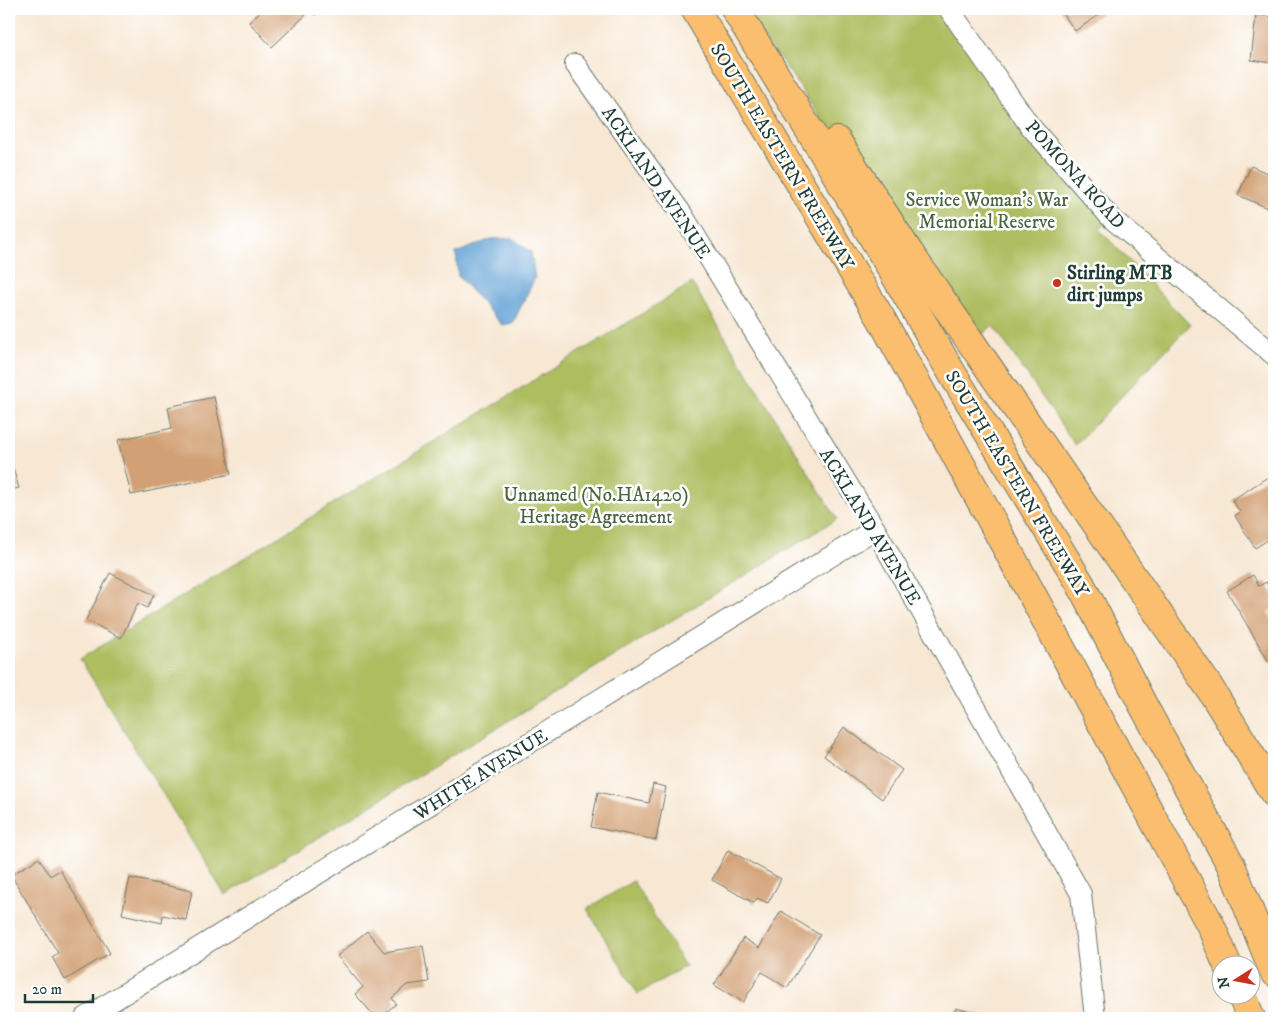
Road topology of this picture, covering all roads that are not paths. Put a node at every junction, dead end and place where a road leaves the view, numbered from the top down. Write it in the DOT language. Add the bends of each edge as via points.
graph roads {
  1 [pos="694,9"];
  2 [pos="736,9"];
  3 [pos="739,9"];
  4 [pos="950,9"];
  5 [pos="575,64"];
  6 [pos="1274,356"];
  7 [pos="875,529"];
  8 [pos="1274,793"];
  9 [pos="1223,954"];
  10 [pos="1274,972"];
  11 [pos="1245,1004"];
  12 [pos="85,1018"];
  13 [pos="1095,1018"];
  14 [pos="1251,1018"];
  1 -- 9 [label="highway, SOUTH EASTERN FREEWAY" via="882,320"];
  2 -- 10 [label="highway, SOUTH EASTERN FREEWAY" via="1080,583 1231,865"];
  3 -- 8 [label="highway" via="788,69 908,251 1208,687"];
  4 -- 6 [label="street, POMONA ROAD" via="1030,126 1111,218"];
  5 -- 7 [label="street, ACKLAND AVENUE" via="682,214"];
  7 -- 12 [label="street, WHITE AVENUE"];
  7 -- 13 [label="street, ACKLAND AVENUE" via="1081,894"];
  11 -- 14 [label="highway"];
}
